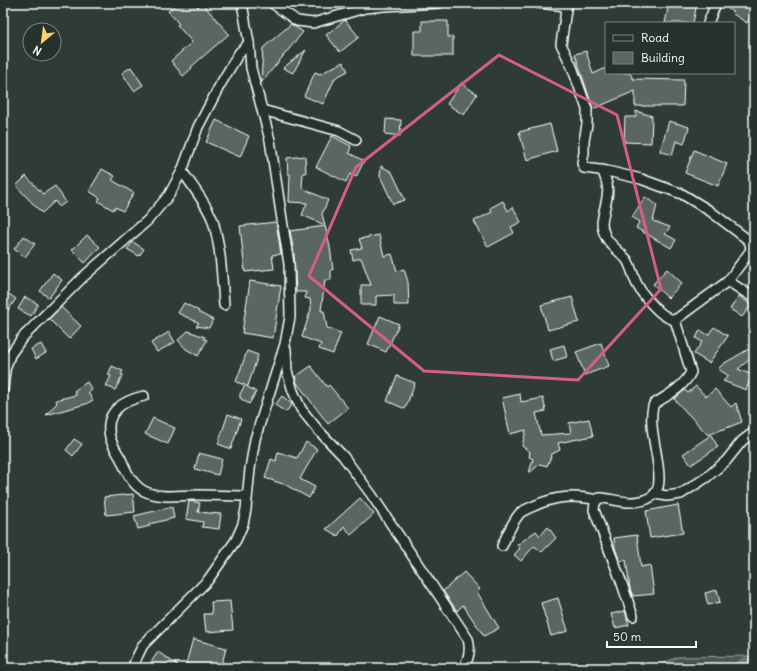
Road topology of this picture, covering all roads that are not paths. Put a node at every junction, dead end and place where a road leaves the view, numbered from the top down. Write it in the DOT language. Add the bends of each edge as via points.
graph roads {
  1 [pos="242,3"];
  2 [pos="272,3"];
  3 [pos="439,3"];
  4 [pos="538,3"];
  5 [pos="712,3"];
  6 [pos="567,5"];
  7 [pos="708,22"];
  8 [pos="249,42"];
  9 [pos="262,110"];
  10 [pos="356,140"];
  11 [pos="602,170"];
  12 [pos="182,171"];
  13 [pos="752,251"];
  14 [pos="728,281"];
  15 [pos="754,298"];
  16 [pos="224,305"];
  17 [pos="676,320"];
  18 [pos="286,344"];
  19 [pos="3,389"];
  20 [pos="144,396"];
  21 [pos="754,432"];
  22 [pos="655,494"];
  23 [pos="247,496"];
  24 [pos="597,500"];
  25 [pos="502,546"];
  26 [pos="632,616"];
  27 [pos="133,668"];
  28 [pos="463,668"];
  1 -- 8 [label="street"];
  2 -- 3 [label="street" via="297,21 313,22 365,8"];
  4 -- 6 [label="street"];
  5 -- 7 [label="street" via="715,6"];
  6 -- 11 [label="street" via="561,44 587,109 583,166 586,169"];
  8 -- 9 [label="street" via="251,68"];
  8 -- 12 [label="street" via="239,53 198,127"];
  9 -- 10 [label="street" via="339,131"];
  9 -- 18 [label="street" via="270,140 288,264 290,317"];
  11 -- 13 [label="street" via="641,179 682,194 747,239"];
  11 -- 17 [label="street" via="608,188 602,223 606,238 628,261 644,297 666,317"];
  12 -- 16 [label="street" via="212,220 221,255"];
  12 -- 19 [label="street" via="169,195 148,220 82,278 22,338 10,355"];
  13 -- 14 [label="street"];
  14 -- 15 [label="street"];
  14 -- 17 [label="street"];
  17 -- 22 [label="street" via="691,372 686,381 653,406 653,431 659,473"];
  18 -- 23 [label="street" via="255,439"];
  18 -- 28 [label="street" via="287,371 301,408 343,456 371,494 468,639 470,654"];
  20 -- 23 [label="street" via="116,408 109,421 110,439 136,486 154,495"];
  21 -- 22 [label="street" via="742,441 726,461 681,494"];
  22 -- 24 [label="street" via="642,501 602,498"];
  23 -- 27 [label="street" via="243,524 229,551 208,580 142,646"];
  24 -- 25 [label="street" via="560,497 526,509 514,522"];
  24 -- 26 [label="street" via="594,510"];
}
